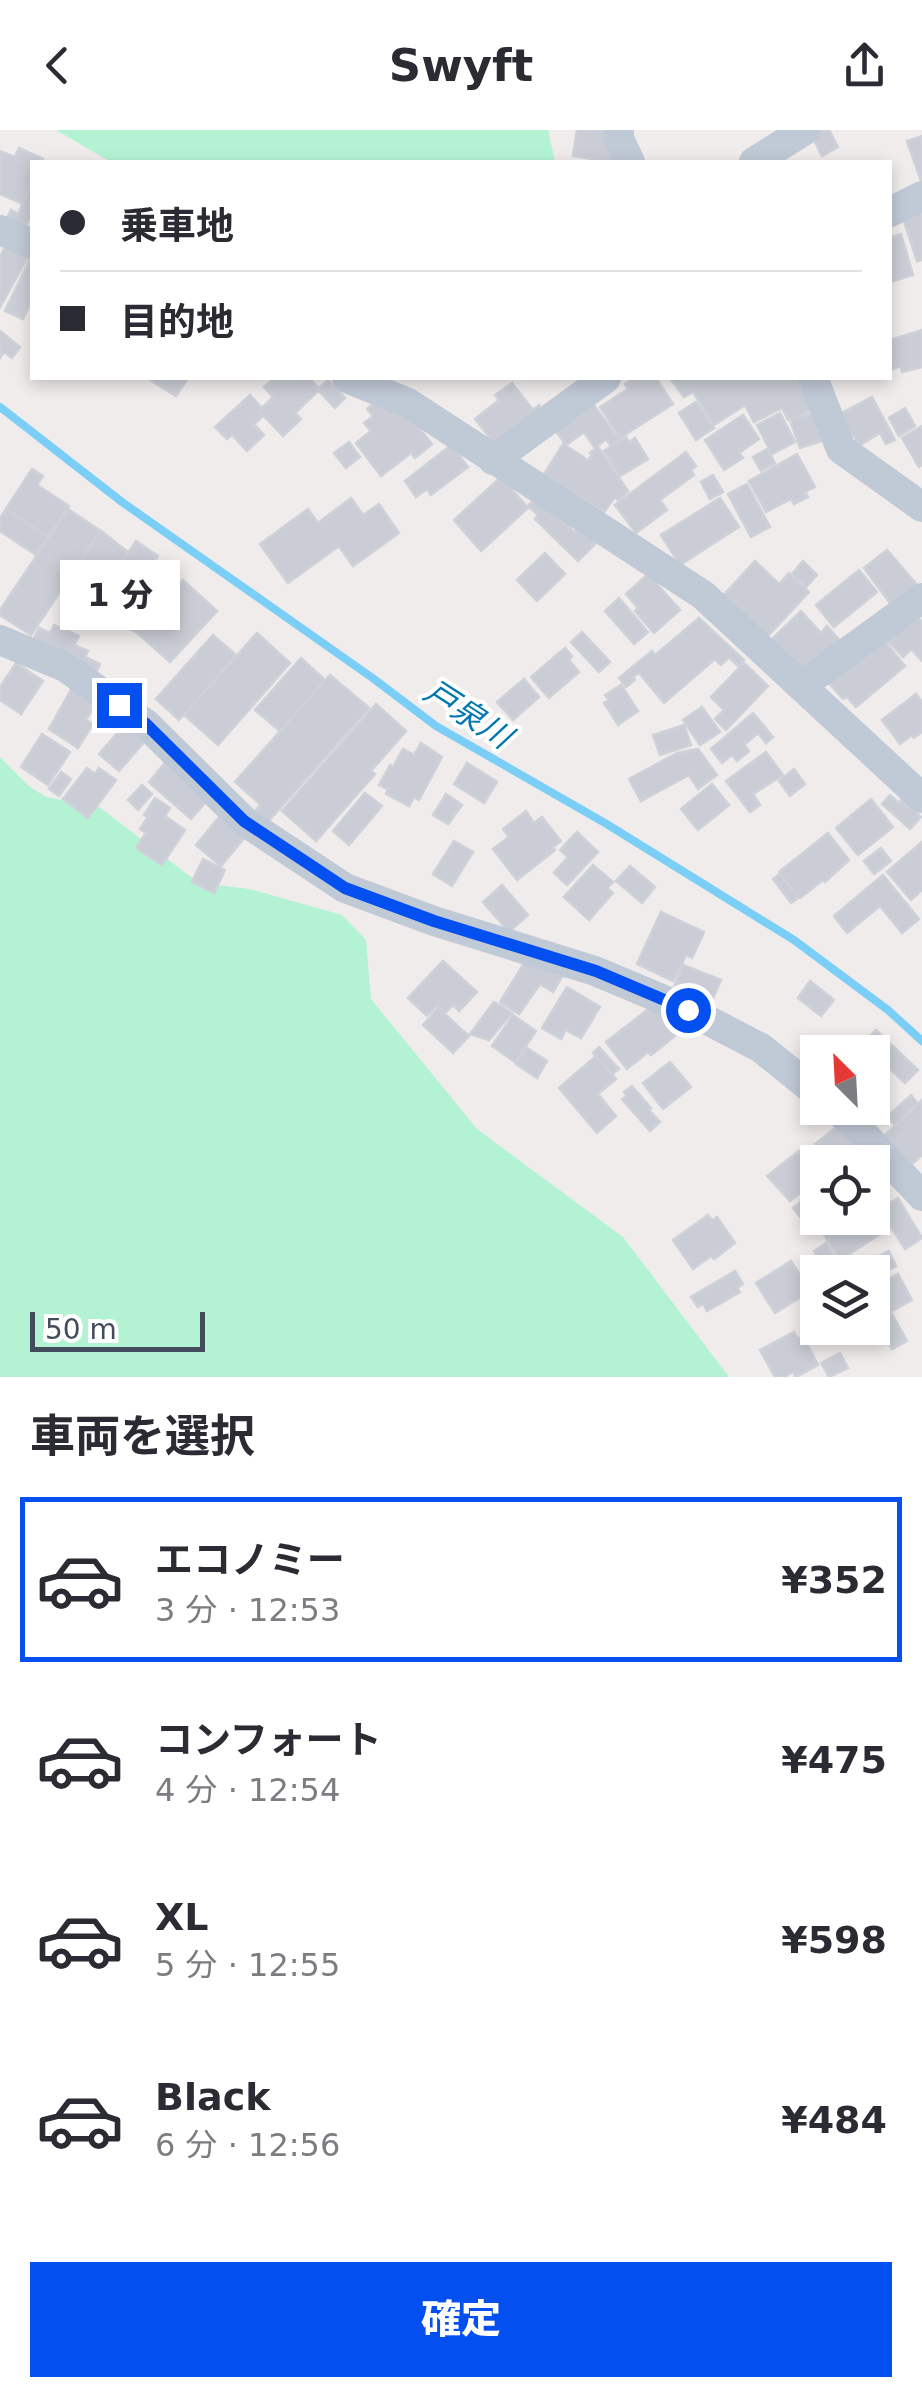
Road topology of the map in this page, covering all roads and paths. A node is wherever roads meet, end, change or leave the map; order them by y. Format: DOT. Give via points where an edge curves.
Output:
graph roads {
  1 [pos="619,130"];
  2 [pos="805,130"];
  3 [pos="629,160"];
  4 [pos="757,160"];
  5 [pos="922,196"];
  6 [pos="892,211"];
  7 [pos="0,230"];
  8 [pos="30,243"];
  9 [pos="352,380"];
  10 [pos="603,380"];
  11 [pos="814,380"];
  12 [pos="493,460"];
  13 [pos="922,507"];
  14 [pos="922,598"];
  15 [pos="0,640"];
  16 [pos="800,686"];
  17 [pos="922,798"];
  18 [pos="800,1079"];
  19 [pos="855,1125"];
  20 [pos="922,1196"];
  1 -- 3 [label="street"];
  2 -- 4 [label="street"];
  5 -- 6 [label="street"];
  7 -- 8 [label="street"];
  9 -- 12 [label="street" via="408,403"];
  10 -- 12 [label="street"];
  11 -- 13 [label="street" via="841,449"];
  12 -- 16 [label="street" via="703,595"];
  14 -- 16 [label="street"];
  15 -- 18 [label="street" via="65,667 146,724 244,821 345,888 596,971 761,1048"];
  16 -- 17 [label="street"];
  19 -- 20 [label="street"];
}
